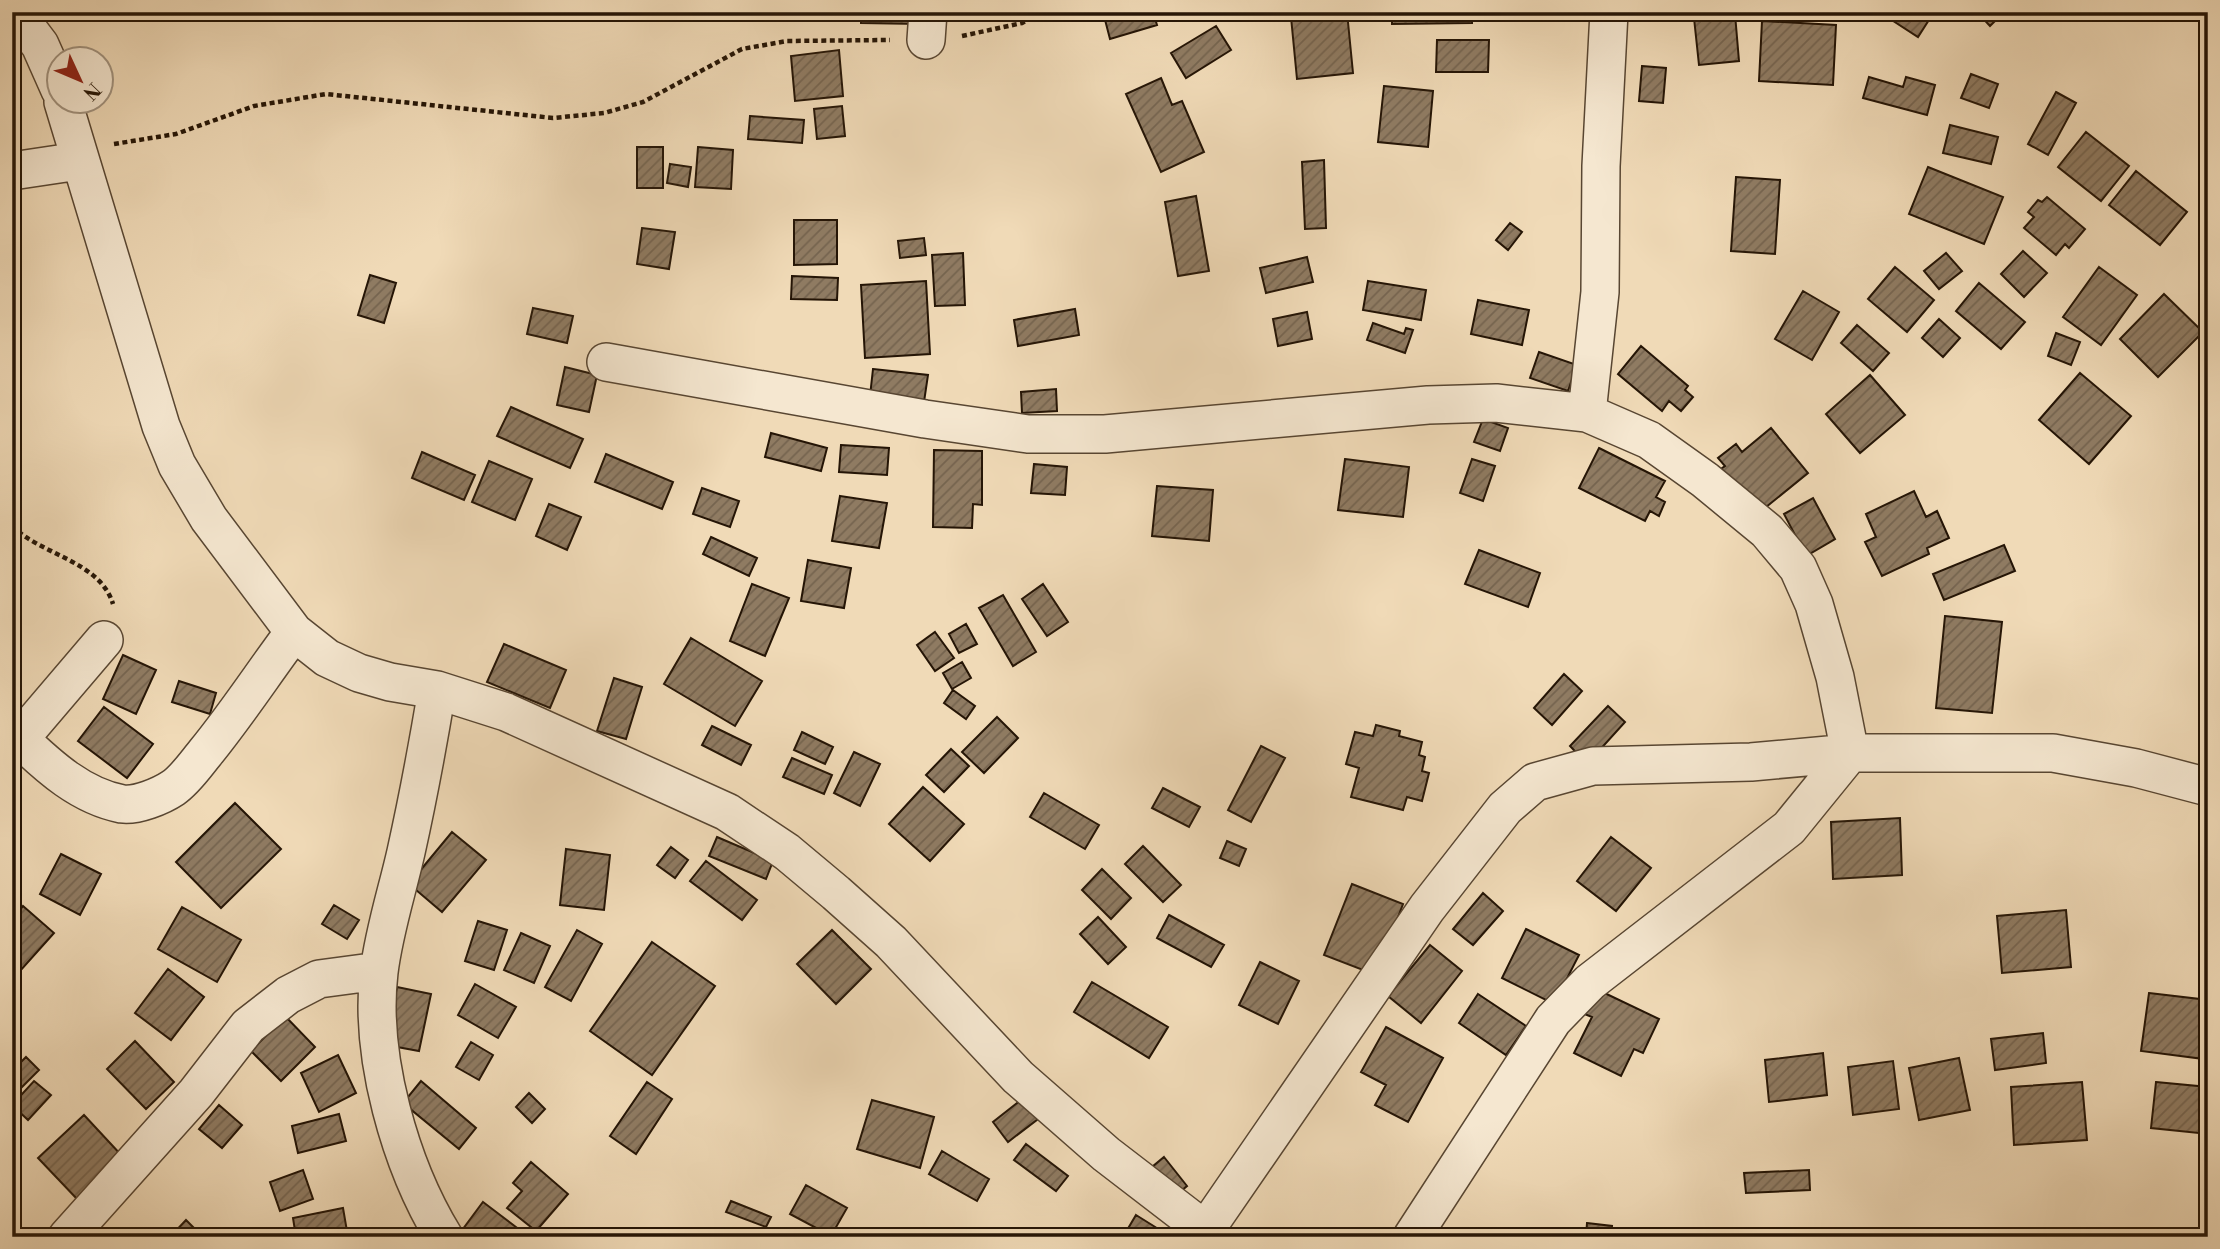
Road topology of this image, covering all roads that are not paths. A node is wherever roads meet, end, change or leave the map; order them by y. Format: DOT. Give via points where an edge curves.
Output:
graph roads {
  1 [pos="15,12"];
  2 [pos="1609,12"];
  3 [pos="46,58"];
  4 [pos="67,116"];
  5 [pos="78,156"];
  6 [pos="12,171"];
  7 [pos="606,362"];
  8 [pos="1587,413"];
  9 [pos="294,632"];
  10 [pos="104,640"];
  11 [pos="437,690"];
  12 [pos="16,744"];
  13 [pos="1850,753"];
  14 [pos="2208,787"];
  15 [pos="379,971"];
  16 [pos="1209,1234"];
  17 [pos="67,1237"];
  18 [pos="444,1237"];
  19 [pos="1412,1237"];
  1 -- 3 [label="street"];
  2 -- 8 [label="street" via="1600,292"];
  4 -- 5 [label="street"];
  5 -- 6 [label="street"];
  5 -- 9 [label="street" via="177,465 209,519"];
  7 -- 8 [label="street" via="1028,434 1105,434 1468,404 1544,406"];
  8 -- 13 [label="street" via="1649,440 1705,480 1767,531 1798,568 1828,653"];
  9 -- 11 [label="street" via="327,658 359,673"];
  9 -- 12 [label="street" via="195,765 174,787 155,797 124,804 78,788"];
  10 -- 12 [label="street"];
  11 -- 15 [label="street"];
  11 -- 16 [label="street" via="506,712 727,812 787,852 891,942 1018,1077 1106,1154"];
  13 -- 14 [label="street" via="2053,753"];
  13 -- 16 [label="street" via="1751,762 1593,766 1535,782 1505,808 1427,908"];
  13 -- 19 [label="street" via="1789,828 1590,982 1553,1020"];
  15 -- 17 [label="street" via="319,979 288,995 248,1027 196,1093"];
  15 -- 18 [label="street" via="378,1037 394,1120"];
}
